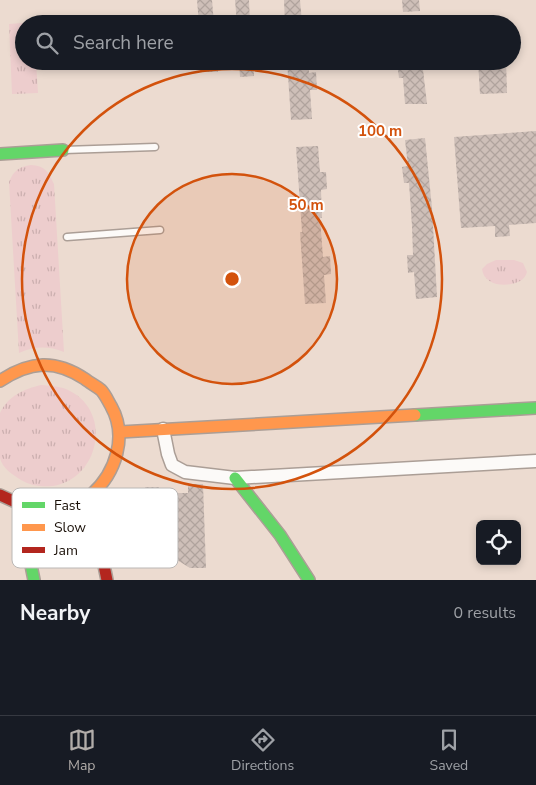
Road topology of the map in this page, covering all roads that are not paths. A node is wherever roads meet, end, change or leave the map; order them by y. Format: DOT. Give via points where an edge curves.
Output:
graph roads {
  1 [pos="155,147"];
  2 [pos="62,150"];
  3 [pos="0,154"];
  4 [pos="160,230"];
  5 [pos="67,237"];
  6 [pos="0,381"];
  7 [pos="536,408"];
  8 [pos="163,429"];
  9 [pos="120,432"];
  10 [pos="536,461"];
  11 [pos="235,478"];
  12 [pos="101,488"];
  13 [pos="0,495"];
  14 [pos="12,502"];
  15 [pos="309,580"];
  1 -- 2 [label="lane"];
  2 -- 3 [label="street"];
  4 -- 5 [label="lane"];
  6 -- 9 [label="street" via="29,367 54,365 67,368 99,387 113,408"];
  7 -- 8 [label="street"];
  8 -- 9 [label="street"];
  8 -- 11 [label="street" via="172,465 185,472"];
  9 -- 12 [label="street" via="114,468"];
  10 -- 11 [label="street"];
  11 -- 15 [label="street" via="280,535"];
  13 -- 14 [label="street"];
}
